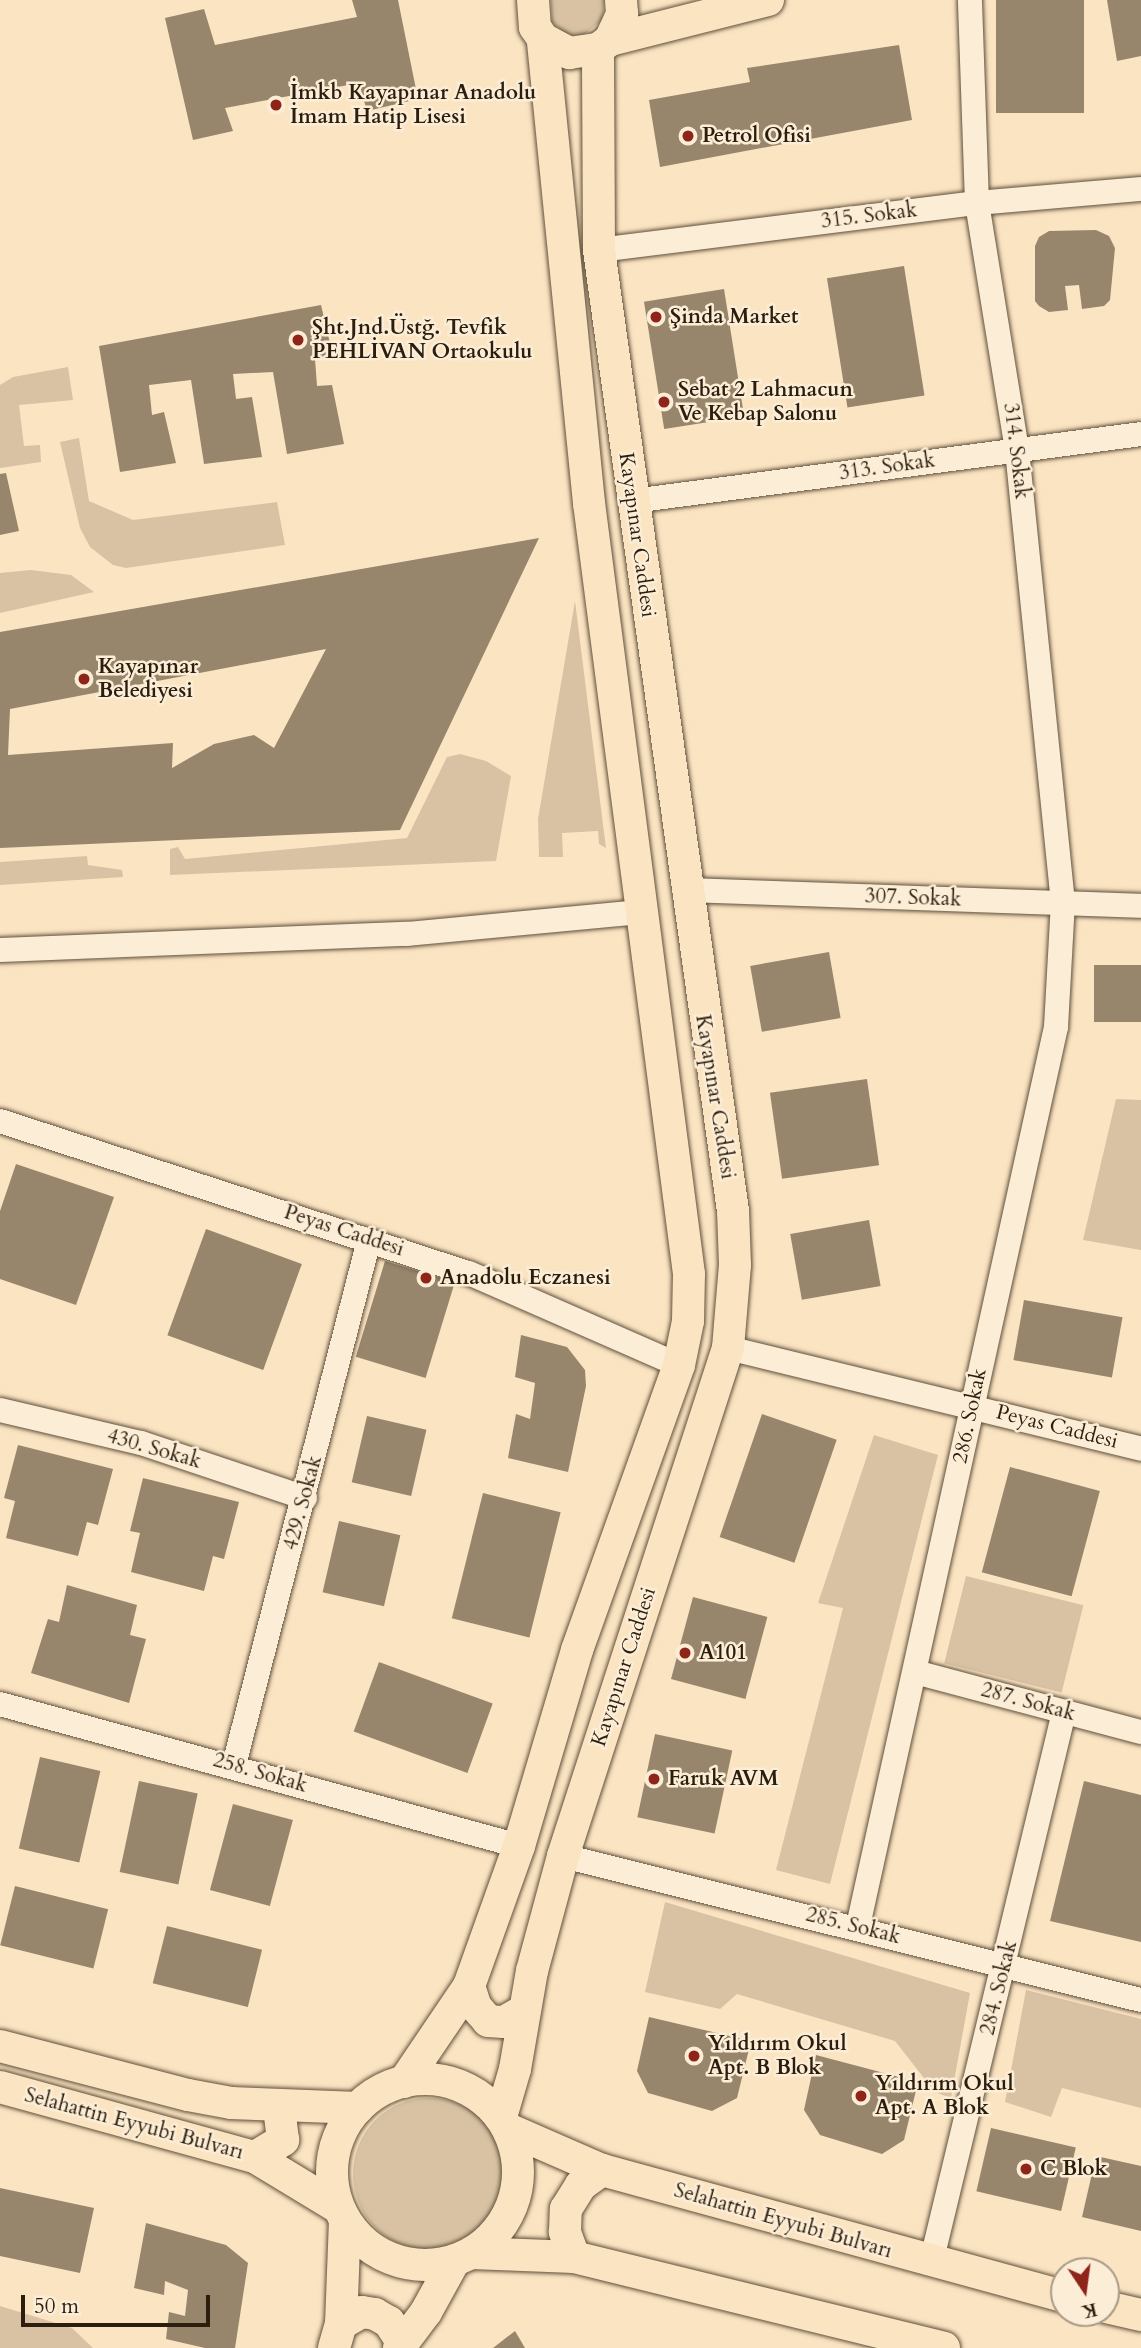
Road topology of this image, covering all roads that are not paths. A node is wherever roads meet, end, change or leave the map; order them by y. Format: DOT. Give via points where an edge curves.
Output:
graph roads {
  1 [pos="533,0"];
  2 [pos="621,0"];
  3 [pos="768,0"];
  4 [pos="970,0"];
  5 [pos="543,39"];
  6 [pos="604,44"];
  7 [pos="1141,188"];
  8 [pos="977,203"];
  9 [pos="598,250"];
  10 [pos="1141,434"];
  11 [pos="1017,450"];
  12 [pos="633,501"];
  13 [pos="685,890"];
  14 [pos="1063,903"];
  15 [pos="1141,906"];
  16 [pos="639,912"];
  17 [pos="0,950"];
  18 [pos="0,1121"];
  19 [pos="369,1240"];
  20 [pos="728,1348"];
  21 [pos="678,1365"];
  22 [pos="972,1405"];
  23 [pos="0,1410"];
  24 [pos="1141,1449"];
  25 [pos="305,1498"];
  26 [pos="915,1672"];
  27 [pos="0,1704"];
  28 [pos="1064,1712"];
  29 [pos="1141,1732"];
  30 [pos="234,1765"];
  31 [pos="519,1846"];
  32 [pos="564,1856"];
  33 [pos="858,1926"];
  34 [pos="1004,1966"];
  35 [pos="469,1986"];
  36 [pos="1141,2000"];
  37 [pos="525,2010"];
  38 [pos="0,2046"];
  39 [pos="404,2081"];
  40 [pos="0,2087"];
  41 [pos="279,2106"];
  42 [pos="358,2108"];
  43 [pos="504,2123"];
  44 [pos="255,2157"];
  45 [pos="602,2170"];
  46 [pos="342,2214"];
  47 [pos="574,2257"];
  48 [pos="463,2258"];
  49 [pos="931,2263"];
  50 [pos="1050,2293"];
  51 [pos="1120,2310"];
  52 [pos="1141,2315"];
  53 [pos="338,2336"];
  54 [pos="400,2345"];
  55 [pos="926,2346"];
  1 -- 5 [label="main road, Kayapınar Caddesi" via="535,27"];
  2 -- 6 [label="main road, Kayapınar Caddesi" via="622,15"];
  3 -- 6 [label="main road"];
  4 -- 8 [label="street, 314. Sokak"];
  5 -- 6 [label="main road" via="569,53"];
  5 -- 16 [label="main road, Kayapınar Caddesi" via="589,503"];
  6 -- 9 [label="main road, Kayapınar Caddesi"];
  7 -- 8 [label="street, 315. Sokak"];
  8 -- 9 [label="street, 315. Sokak"];
  8 -- 11 [label="street, 314. Sokak"];
  9 -- 12 [label="main road, Kayapınar Caddesi"];
  10 -- 11 [label="street, 313. Sokak"];
  11 -- 12 [label="street, 313. Sokak"];
  11 -- 14 [label="street, 314. Sokak"];
  12 -- 13 [label="main road, Kayapınar Caddesi"];
  13 -- 14 [label="street, 307. Sokak"];
  13 -- 20 [label="main road, Kayapınar Caddesi" via="733,1211"];
  14 -- 15 [label="street, 307. Sokak"];
  14 -- 22 [label="street, 286. Sokak" via="1056,1027"];
  16 -- 17 [label="street" via="407,934"];
  16 -- 21 [label="main road, Kayapınar Caddesi" via="690,1274 688,1321"];
  18 -- 19 [label="street, Peyas Caddesi"];
  19 -- 21 [label="street, Peyas Caddesi" via="469,1273"];
  19 -- 25 [label="street, 429. Sokak"];
  20 -- 22 [label="street, Peyas Caddesi"];
  20 -- 32 [label="main road, Kayapınar Caddesi"];
  21 -- 31 [label="main road, Kayapınar Caddesi" via="577,1650"];
  22 -- 24 [label="street, Peyas Caddesi"];
  22 -- 26 [label="street, 286. Sokak"];
  23 -- 25 [label="street, 430. Sokak" via="141,1443"];
  25 -- 30 [label="street, 429. Sokak"];
  26 -- 28 [label="street, 287. Sokak"];
  26 -- 33 [label="street, 286. Sokak"];
  27 -- 30 [label="street, 258. Sokak"];
  28 -- 29 [label="street, 287. Sokak"];
  28 -- 34 [label="street, 284. Sokak"];
  30 -- 31 [label="street, 258. Sokak"];
  31 -- 35 [label="main road, Kayapınar Caddesi"];
  32 -- 33 [label="street, 285. Sokak"];
  32 -- 37 [label="main road, Kayapınar Caddesi"];
  33 -- 34 [label="street, 285. Sokak"];
  34 -- 36 [label="street, 285. Sokak"];
  34 -- 49 [label="street, 284. Sokak"];
  35 -- 37 [label="main road" via="475,2007 488,2021 504,2021"];
  35 -- 39 [label="main road, Kayapınar Caddesi"];
  37 -- 43 [label="main road, Kayapınar Caddesi"];
  38 -- 41 [label="main road, Selahattin Eyyubi Bulvarı" via="188,2095"];
  39 -- 42 [label="main road"];
  39 -- 43 [label="main road" via="458,2085 482,2098"];
  40 -- 44 [label="main road, Selahattin Eyyubi Bulvarı"];
  41 -- 42 [label="main road, Selahattin Eyyubi Bulvarı"];
  41 -- 44 [label="main road" via="283,2140 275,2149"];
  42 -- 46 [label="main road" via="342,2130 333,2155 332,2182"];
  43 -- 45 [label="main road, Selahattin Eyyubi Bulvarı"];
  43 -- 48 [label="main road" via="518,2156 519,2184 510,2212 494,2235"];
  44 -- 46 [label="main road, Selahattin Eyyubi Bulvarı"];
  45 -- 47 [label="main road" via="581,2185 566,2209 565,2232"];
  45 -- 49 [label="main road, Selahattin Eyyubi Bulvarı"];
  46 -- 48 [label="main road" via="366,2245 393,2260 423,2266"];
  46 -- 53 [label="main road"];
  47 -- 48 [label="main road"];
  47 -- 55 [label="main road"];
  48 -- 54 [label="main road"];
  49 -- 50 [label="main road, Selahattin Eyyubi Bulvarı"];
  51 -- 52 [label="main road"];
  53 -- 54 [label="main road" via="362,2312 389,2322"];
}
